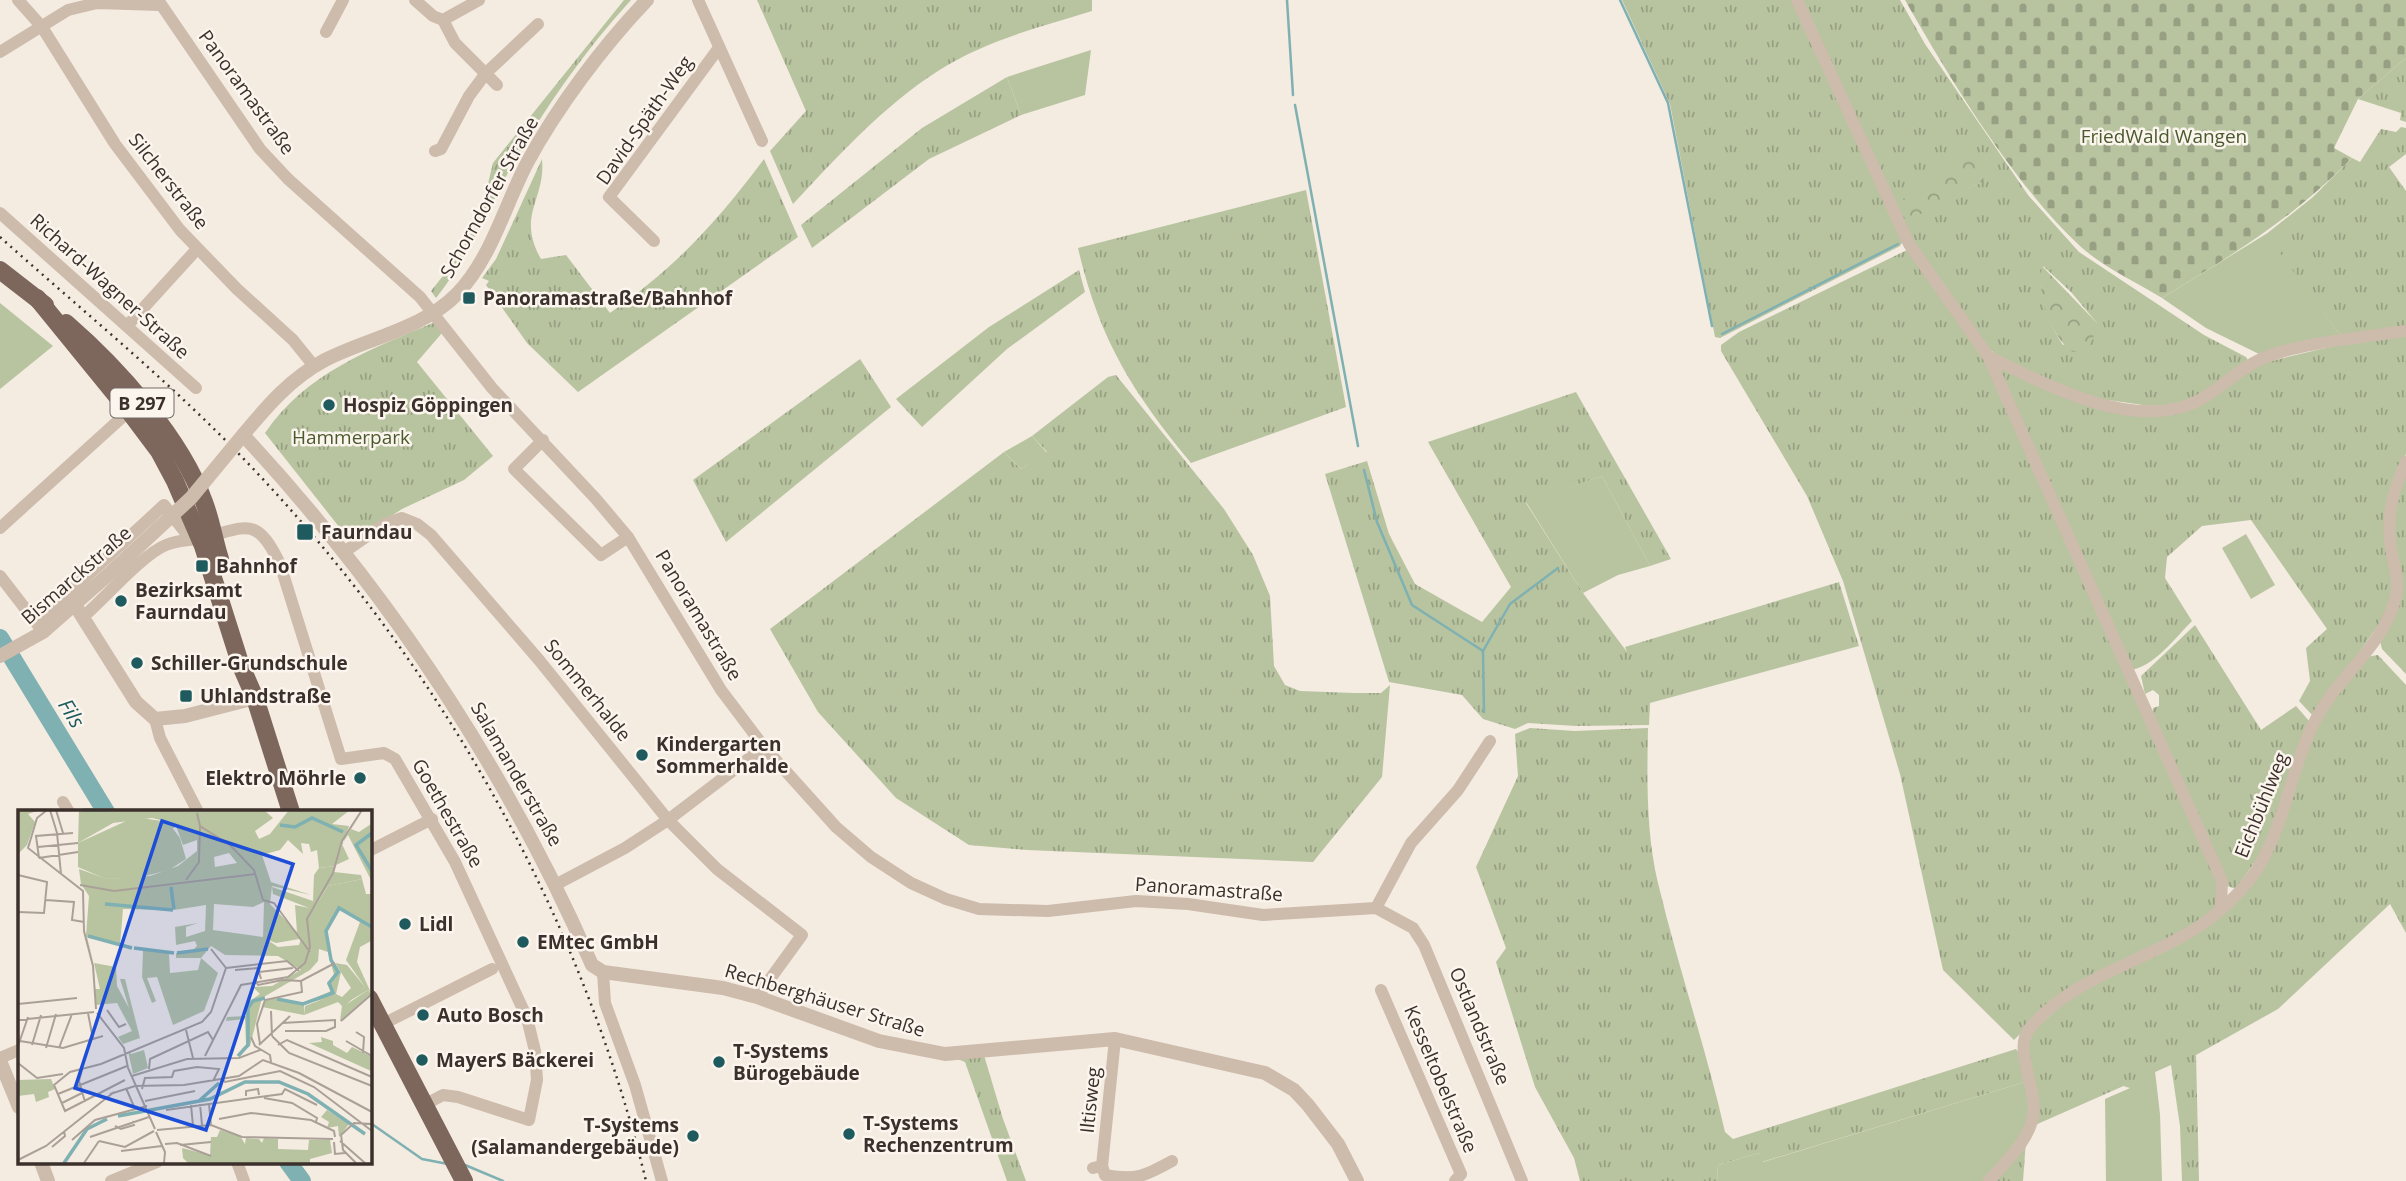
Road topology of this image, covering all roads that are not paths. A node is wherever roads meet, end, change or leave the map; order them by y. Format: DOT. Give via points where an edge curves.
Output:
graph roads {
  1 [pos="18,0"];
  2 [pos="343,0"];
  3 [pos="415,0"];
  4 [pos="479,0"];
  5 [pos="647,0"];
  6 [pos="698,0"];
  7 [pos="1797,0"];
  8 [pos="159,2"];
  9 [pos="443,20"];
  10 [pos="538,24"];
  11 [pos="42,27"];
  12 [pos="326,32"];
  13 [pos="718,49"];
  14 [pos="0,51"];
  15 [pos="486,74"];
  16 [pos="497,85"];
  17 [pos="762,141"];
  18 [pos="435,151"];
  19 [pos="0,213"];
  20 [pos="654,241"];
  21 [pos="197,249"];
  22 [pos="0,270"];
  23 [pos="37,298"];
  24 [pos="432,315"];
  25 [pos="127,326"];
  26 [pos="2406,331"];
  27 [pos="306,355"];
  28 [pos="1988,355"];
  29 [pos="196,388"];
  30 [pos="125,415"];
  31 [pos="243,435"];
  32 [pos="543,440"];
  33 [pos="2406,462"];
  34 [pos="205,480"];
  35 [pos="0,528"];
  36 [pos="201,536"];
  37 [pos="628,537"];
  38 [pos="344,552"];
  39 [pos="0,576"];
  40 [pos="79,611"];
  41 [pos="40,627"];
  42 [pos="0,656"];
  43 [pos="255,698"];
  44 [pos="155,719"];
  45 [pos="1490,741"];
  46 [pos="764,747"];
  47 [pos="197,810"];
  48 [pos="290,810"];
  49 [pos="432,819"];
  50 [pos="668,820"];
  51 [pos="371,850"];
  52 [pos="557,884"];
  53 [pos="1376,908"];
  54 [pos="2221,908"];
  55 [pos="492,970"];
  56 [pos="603,972"];
  57 [pos="1381,989"];
  58 [pos="757,997"];
  59 [pos="371,1002"];
  60 [pos="383,1024"];
  61 [pos="1115,1039"];
  62 [pos="18,1050"];
  63 [pos="0,1059"];
  64 [pos="18,1104"];
  65 [pos="424,1105"];
  66 [pos="1172,1161"];
  67 [pos="42,1164"];
  68 [pos="152,1164"];
  69 [pos="237,1164"];
  70 [pos="459,1177"];
  71 [pos="1354,1180"];
  72 [pos="48,1181"];
  73 [pos="111,1181"];
  74 [pos="244,1181"];
  75 [pos="662,1181"];
  76 [pos="1455,1181"];
  77 [pos="1522,1181"];
  78 [pos="1989,1181"];
  1 -- 11 [label="street, Silcherstraße"];
  2 -- 12 [label="street"];
  3 -- 9 [label="street"];
  4 -- 9 [label="street"];
  5 -- 24 [label="street, Schorndorfer Straße" via="556,116 467,282"];
  6 -- 13 [label="street"];
  7 -- 28 [label="street" via="1909,244"];
  8 -- 11 [label="street" via="97,3 68,10"];
  8 -- 24 [label="street, Panoramastraße" via="260,149 398,276"];
  9 -- 15 [label="street" via="455,43"];
  10 -- 15 [label="street"];
  11 -- 14 [label="street"];
  11 -- 21 [label="street, Silcherstraße" via="115,144"];
  13 -- 17 [label="street"];
  13 -- 20 [label="street, David-Späth-Weg" via="609,197"];
  15 -- 16 [label="street"];
  15 -- 18 [label="street" via="441,149"];
  19 -- 25 [label="street, Richard-Wagner-Straße"];
  21 -- 25 [label="street"];
  21 -- 27 [label="street, Silcherstraße"];
  22 -- 23 [label="main road, B 297"];
  23 -- 30 [label="main road, B 297"];
  23 -- 36 [label="main road, B 297" via="110,366 148,410 204,502"];
  24 -- 27 [label="street, Schorndorfer Straße"];
  24 -- 32 [label="street, Panoramastraße"];
  25 -- 29 [label="street, Richard-Wagner-Straße"];
  26 -- 28 [label="street" via="2259,360 2202,399 2165,410 2077,397"];
  27 -- 31 [label="street, Schorndorfer Straße" via="298,377"];
  28 -- 54 [label="street" via="2222,881"];
  30 -- 35 [label="street"];
  30 -- 36 [label="main road, B 297" via="159,451"];
  31 -- 34 [label="street, Schorndorfer Straße, bridge"];
  31 -- 38 [label="street, Salamanderstraße"];
  32 -- 37 [label="street, Panoramastraße"];
  32 -- 37 [label="street" via="514,469 601,555"];
  33 -- 54 [label="street, Eichbühlweg" via="2391,500 2389,526 2397,585 2389,615 2373,645 2315,721 2258,868"];
  34 -- 40 [label="street, Bismarckstraße, bridge"];
  36 -- 40 [label="street, Bismarckstraße" via="162,546"];
  36 -- 41 [label="street, Bismarckstraße" via="164,505"];
  36 -- 43 [label="main road, B 297" via="248,653"];
  36 -- 49 [label="street, Goethestraße" via="245,527 267,541 280,564 341,759 384,753 395,759"];
  37 -- 46 [label="street, Panoramastraße" via="721,690"];
  38 -- 50 [label="street, Sommerhalde" via="383,525 402,518 431,535"];
  38 -- 52 [label="street, Salamanderstraße" via="459,712"];
  39 -- 41 [label="street"];
  40 -- 41 [label="street, Bismarckstraße"];
  40 -- 44 [label="street" via="136,702"];
  41 -- 42 [label="street, Bismarckstraße" via="24,643"];
  43 -- 44 [label="street"];
  43 -- 48 [label="main road, B 297"];
  44 -- 47 [label="street"];
  45 -- 53 [label="street" via="1458,790 1410,843"];
  46 -- 50 [label="street"];
  46 -- 53 [label="street, Panoramastraße" via="836,827 871,858 946,900 979,909 1048,911 1136,901 1263,915"];
  49 -- 51 [label="street"];
  49 -- 65 [label="street, Goethestraße" via="493,937 527,1018 537,1080 529,1120 458,1097 443,1096"];
  50 -- 52 [label="street"];
  50 -- 58 [label="street, Sommerhalde" via="717,869 803,935"];
  52 -- 56 [label="street, Salamanderstraße" via="592,965"];
  53 -- 77 [label="street, Ostlandstraße" via="1413,928 1424,945"];
  54 -- 78 [label="street, Eichbühlweg" via="2196,928 2073,992 2028,1030 2022,1044 2034,1115 2029,1130"];
  55 -- 60 [label="street"];
  56 -- 58 [label="street, Rechberghäuser Straße"];
  56 -- 75 [label="street" via="605,1003 635,1085"];
  57 -- 76 [label="street, Kesseltobelstraße" via="1461,1174"];
  58 -- 61 [label="street, Rechberghäuser Straße" via="878,1041 945,1054"];
  59 -- 60 [label="main road"];
  60 -- 65 [label="main road"];
  61 -- 66 [label="street, Iltisweg" via="1098,1167 1105,1175 1140,1179"];
  61 -- 71 [label="street, Rechberghäuser Straße" via="1274,1076 1294,1090 1321,1121"];
  62 -- 63 [label="street"];
  63 -- 64 [label="street"];
  65 -- 70 [label="main road"];
  67 -- 72 [label="street"];
  68 -- 73 [label="street"];
  69 -- 74 [label="street"];
}
